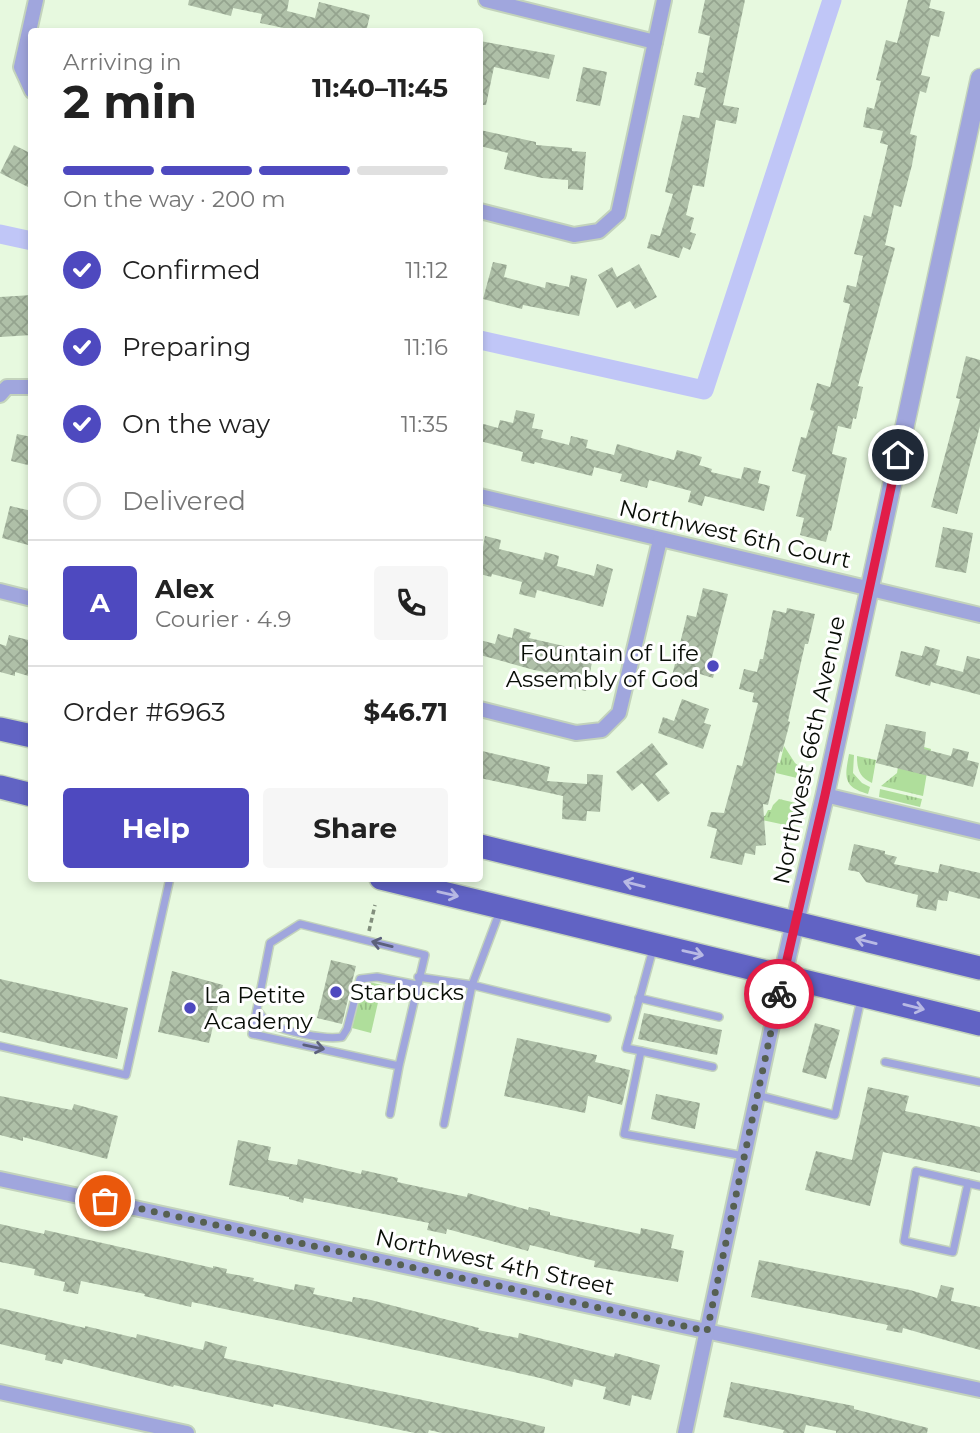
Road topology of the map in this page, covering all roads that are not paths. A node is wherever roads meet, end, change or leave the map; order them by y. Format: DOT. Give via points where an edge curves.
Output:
graph roads {
  1 [pos="36,0"];
  2 [pos="486,0"];
  3 [pos="664,0"];
  4 [pos="30,28"];
  5 [pos="28,36"];
  6 [pos="655,42"];
  7 [pos="980,78"];
  8 [pos="28,85"];
  9 [pos="483,212"];
  10 [pos="28,388"];
  11 [pos="4,391"];
  12 [pos="483,497"];
  13 [pos="660,540"];
  14 [pos="869,589"];
  15 [pos="0,591"];
  16 [pos="28,598"];
  17 [pos="980,615"];
  18 [pos="483,710"];
  19 [pos="0,729"];
  20 [pos="28,735"];
  21 [pos="0,787"];
  22 [pos="28,794"];
  23 [pos="825,795"];
  24 [pos="980,832"];
  25 [pos="483,847"];
  26 [pos="169,882"];
  27 [pos="398,882"];
  28 [pos="502,907"];
  29 [pos="796,924"];
  30 [pos="654,944"];
  31 [pos="980,968"];
  32 [pos="783,974"];
  33 [pos="417,981"];
  34 [pos="472,985"];
  35 [pos="862,994"];
  36 [pos="639,998"];
  37 [pos="257,1010"];
  38 [pos="719,1017"];
  39 [pos="607,1018"];
  40 [pos="980,1024"];
  41 [pos="0,1046"];
  42 [pos="641,1051"];
  43 [pos="885,1062"];
  44 [pos="398,1066"];
  45 [pos="713,1067"];
  46 [pos="980,1082"];
  47 [pos="757,1095"];
  48 [pos="390,1114"];
  49 [pos="444,1125"];
  50 [pos="744,1156"];
  51 [pos="0,1179"];
  52 [pos="968,1183"];
  53 [pos="980,1186"];
  54 [pos="707,1331"];
  55 [pos="980,1390"];
  56 [pos="0,1392"];
  57 [pos="187,1433"];
  58 [pos="685,1433"];
  1 -- 4 [label="street"];
  2 -- 6 [label="street"];
  3 -- 6 [label="street"];
  5 -- 8 [label="street" via="21,67"];
  6 -- 9 [label="street" via="618,214 599,231 574,234"];
  7 -- 14 [label="street, Northwest 66th Avenue"];
  10 -- 11 [label="street"];
  12 -- 13 [label="street, Northwest 6th Court"];
  13 -- 14 [label="street, Northwest 6th Court"];
  13 -- 18 [label="street" via="619,713 602,730 576,733"];
  14 -- 17 [label="street, Northwest 6th Court"];
  14 -- 23 [label="street, Northwest 66th Avenue"];
  15 -- 16 [label="street"];
  19 -- 20 [label="main road"];
  21 -- 22 [label="main road"];
  23 -- 24 [label="street"];
  23 -- 29 [label="street, Northwest 66th Avenue"];
  29 -- 25 [label="main road, one-way"];
  26 -- 41 [label="lane" via="126,1075"];
  27 -- 28 [label="main road, one-way"];
  28 -- 30 [label="main road"];
  28 -- 34 [label="lane"];
  31 -- 29 [label="main road, one-way"];
  29 -- 32 [label="street, Northwest 66th Avenue"];
  30 -- 32 [label="main road, one-way"];
  30 -- 36 [label="lane"];
  32 -- 35 [label="main road"];
  32 -- 47 [label="street, Northwest 66th Avenue"];
  33 -- 34 [label="lane"];
  33 -- 37 [label="lane" via="360,979 347,1029 342,1037 332,1039 281,1028"];
  33 -- 37 [label="lane, one-way" via="425,955 300,923 270,943"];
  33 -- 44 [label="lane"];
  34 -- 39 [label="lane"];
  34 -- 49 [label="lane"];
  35 -- 40 [label="main road, one-way"];
  35 -- 47 [label="lane" via="835,1115"];
  36 -- 38 [label="lane"];
  36 -- 42 [label="lane" via="626,1048"];
  37 -- 44 [label="lane, one-way" via="252,1034"];
  42 -- 45 [label="lane"];
  42 -- 50 [label="lane" via="624,1134"];
  43 -- 46 [label="lane"];
  44 -- 48 [label="lane"];
  47 -- 50 [label="street, Northwest 66th Avenue"];
  50 -- 54 [label="street, Northwest 66th Avenue"];
  51 -- 54 [label="street, Northwest 4th Street"];
  52 -- 52 [label="lane" via="916,1171 904,1241 953,1252"];
  52 -- 53 [label="lane"];
  54 -- 55 [label="street, Northwest 4th Street"];
  54 -- 58 [label="street, Northwest 66th Avenue"];
  56 -- 57 [label="street"];
}
